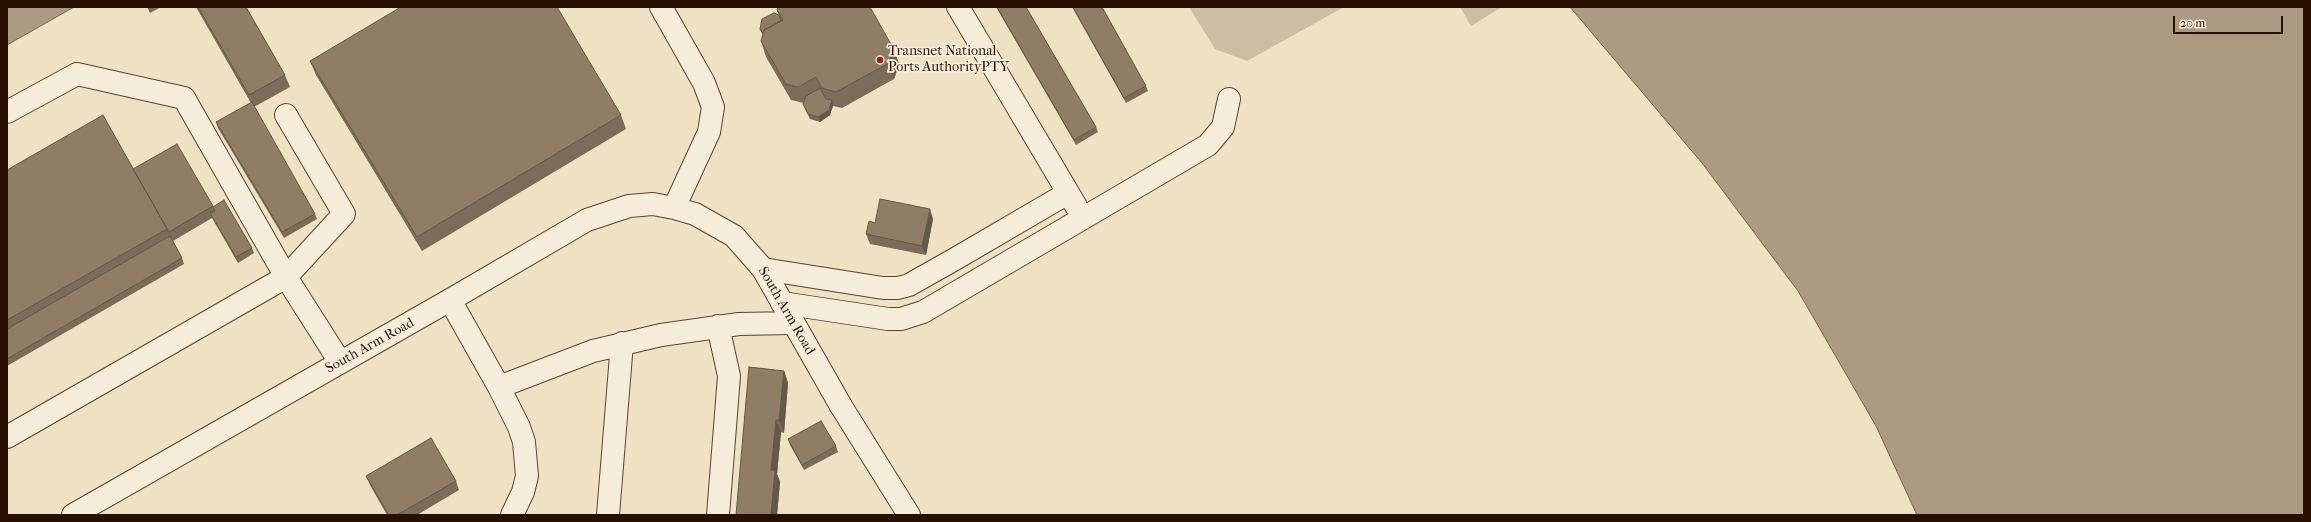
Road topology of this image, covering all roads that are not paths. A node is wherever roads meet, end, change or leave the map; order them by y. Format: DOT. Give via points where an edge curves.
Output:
graph roads {
  1 [pos="661,7"];
  2 [pos="958,7"];
  3 [pos="1229,98"];
  4 [pos="7,112"];
  5 [pos="286,115"];
  6 [pos="1068,193"];
  7 [pos="674,208"];
  8 [pos="1083,218"];
  9 [pos="763,269"];
  10 [pos="286,277"];
  11 [pos="450,300"];
  12 [pos="782,303"];
  13 [pos="793,323"];
  14 [pos="718,326"];
  15 [pos="622,343"];
  16 [pos="340,362"];
  17 [pos="499,387"];
  18 [pos="7,437"];
  19 [pos="73,515"];
  20 [pos="512,515"];
  21 [pos="608,515"];
  22 [pos="718,515"];
  23 [pos="909,515"];
  1 -- 7 [label="street" via="704,83 713,107 709,132"];
  2 -- 6 [label="street"];
  3 -- 8 [label="street" via="1223,127 1208,145"];
  4 -- 10 [label="street" via="77,74 184,98"];
  5 -- 10 [label="street" via="344,214"];
  6 -- 8 [label="street"];
  6 -- 9 [label="street" via="929,274 898,288 883,288"];
  7 -- 9 [label="street, South Arm Road" via="695,214 734,236"];
  7 -- 11 [label="street, South Arm Road" via="653,204 629,206 587,220"];
  8 -- 12 [label="street" via="970,285 913,315 888,319"];
  9 -- 12 [label="street, South Arm Road"];
  10 -- 16 [label="street"];
  10 -- 18 [label="street"];
  11 -- 16 [label="street, South Arm Road"];
  11 -- 17 [label="street"];
  12 -- 13 [label="street, South Arm Road"];
  13 -- 14 [label="street"];
  13 -- 23 [label="street, South Arm Road"];
  14 -- 15 [label="street"];
  14 -- 22 [label="street" via="729,376"];
  15 -- 17 [label="street" via="593,351"];
  15 -- 21 [label="street"];
  16 -- 19 [label="street, South Arm Road"];
  17 -- 20 [label="street" via="519,427 527,459 527,476 523,492"];
}
